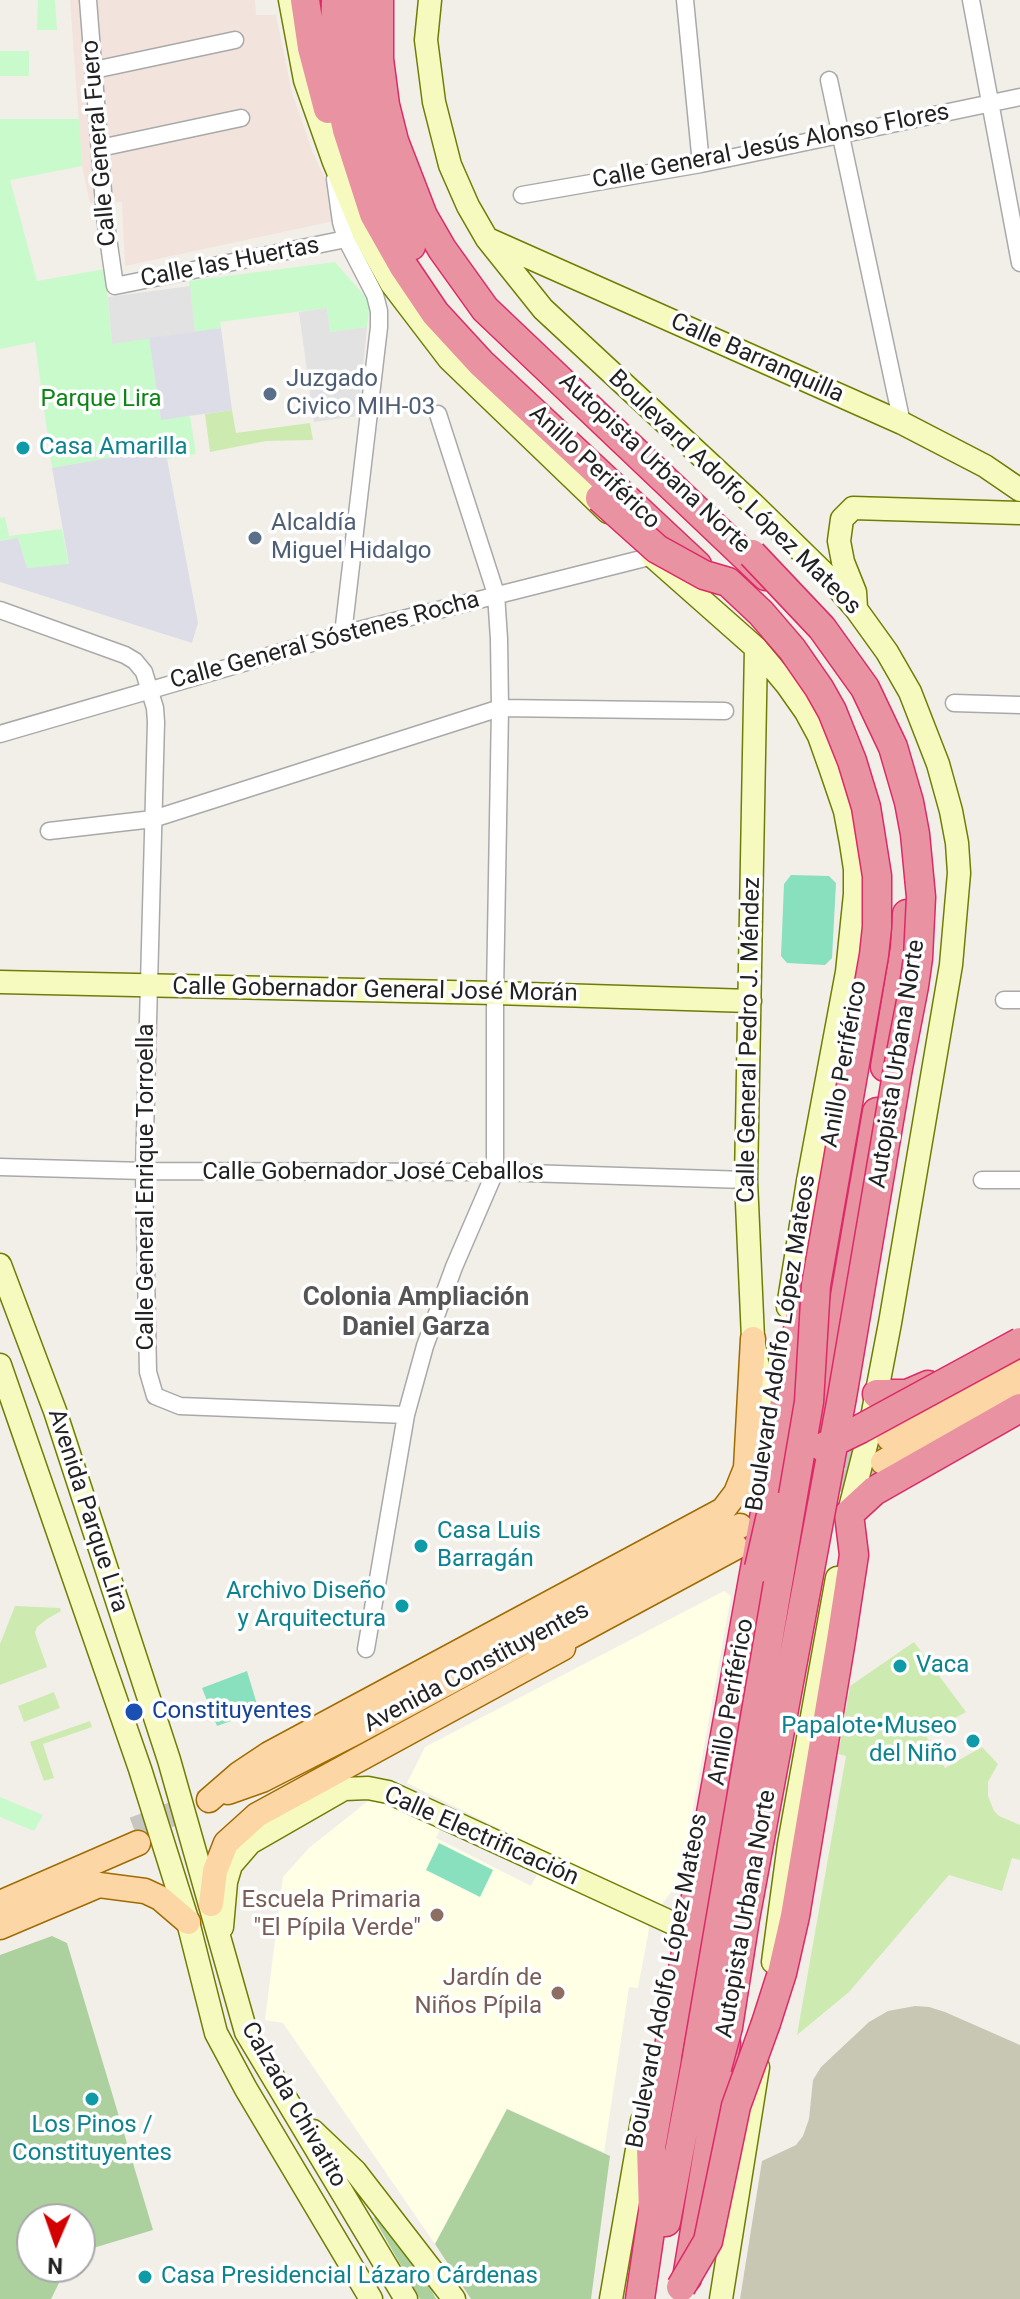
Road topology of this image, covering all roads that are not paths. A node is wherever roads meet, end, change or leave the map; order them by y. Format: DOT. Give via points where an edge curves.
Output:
graph roads {
  1 [pos="88,0"];
  2 [pos="290,0"];
  3 [pos="307,0"];
  4 [pos="325,0"];
  5 [pos="336,0"];
  6 [pos="357,0"];
  7 [pos="430,0"];
  8 [pos="685,0"];
  9 [pos="971,0"];
  10 [pos="389,2"];
  11 [pos="235,40"];
  12 [pos="94,70"];
  13 [pos="829,80"];
  14 [pos="1020,97"];
  15 [pos="341,103"];
  16 [pos="989,103"];
  17 [pos="241,118"];
  18 [pos="841,133"];
  19 [pos="100,148"];
  20 [pos="336,153"];
  21 [pos="701,164"];
  22 [pos="522,195"];
  23 [pos="346,239"];
  24 [pos="487,239"];
  25 [pos="1020,263"];
  26 [pos="115,286"];
  27 [pos="438,414"];
  28 [pos="902,423"];
  29 [pos="1020,490"];
  30 [pos="1020,513"];
  31 [pos="653,556"];
  32 [pos="728,582"];
  33 [pos="496,594"];
  34 [pos="856,609"];
  35 [pos="0,610"];
  36 [pos="343,634"];
  37 [pos="756,648"];
  38 [pos="150,690"];
  39 [pos="954,703"];
  40 [pos="1020,705"];
  41 [pos="500,708"];
  42 [pos="725,711"];
  43 [pos="0,734"];
  44 [pos="153,819"];
  45 [pos="49,831"];
  46 [pos="0,982"];
  47 [pos="148,986"];
  48 [pos="495,993"];
  49 [pos="750,1001"];
  50 [pos="0,1167"];
  51 [pos="144,1171"];
  52 [pos="495,1172"];
  53 [pos="746,1180"];
  54 [pos="982,1180"];
  55 [pos="1020,1180"];
  56 [pos="0,1265"];
  57 [pos="1020,1336"];
  58 [pos="753,1339"];
  59 [pos="1020,1342"];
  60 [pos="0,1365"];
  61 [pos="1020,1367"];
  62 [pos="1020,1385"];
  63 [pos="877,1394"];
  64 [pos="0,1408"];
  65 [pos="1020,1408"];
  66 [pos="406,1415"];
  67 [pos="22,1424"];
  68 [pos="769,1430"];
  69 [pos="849,1514"];
  70 [pos="600,1622"];
  71 [pos="366,1649"];
  72 [pos="169,1760"];
  73 [pos="140,1769"];
  74 [pos="211,1806"];
  75 [pos="703,1864"];
  76 [pos="0,1884"];
  77 [pos="0,1903"];
  78 [pos="211,1904"];
  79 [pos="188,1922"];
  80 [pos="679,1926"];
  81 [pos="0,1927"];
  82 [pos="221,1940"];
  83 [pos="661,2021"];
  84 [pos="299,2120"];
  85 [pos="667,2210"];
  86 [pos="682,2295"];
  87 [pos="610,2297"];
  88 [pos="371,2299"];
  89 [pos="406,2299"];
  90 [pos="454,2299"];
  91 [pos="640,2299"];
  92 [pos="654,2299"];
  93 [pos="721,2299"];
  1 -- 12 [label="street, Calle General Fuero"];
  2 -- 20 [label="main road, Boulevard Adolfo López Mateos" via="305,80"];
  3 -- 15 [label="highway" via="329,84"];
  3 -- 20 [label="highway" via="312,48"];
  4 -- 15 [label="highway"];
  5 -- 15 [label="highway, Anillo Periférico"];
  6 -- 32 [label="highway, Autopista Urbana Norte" via="357,65 373,153 402,228 438,293 498,364"];
  7 -- 24 [label="main road, Boulevard Adolfo López Mateos" via="426,40 434,102 450,165"];
  8 -- 21 [label="street"];
  9 -- 16 [label="street"];
  10 -- 86 [label="highway, Autopista Urbana Norte, bridge" via="392,85 410,161 419,192 470,284 500,323 674,480 822,628 865,688 888,735 915,834 921,897 914,986 717,2068"];
  11 -- 12 [label="street"];
  12 -- 19 [label="street, Calle General Fuero"];
  13 -- 18 [label="street"];
  14 -- 16 [label="street, Calle General Jesús Alonso Flores"];
  15 -- 75 [label="highway, Anillo Periférico" via="374,214 435,313 785,655 831,732 860,820 868,899 864,951"];
  16 -- 18 [label="street, Calle General Jesús Alonso Flores"];
  16 -- 25 [label="street"];
  17 -- 19 [label="street"];
  18 -- 21 [label="street, Calle General Jesús Alonso Flores"];
  18 -- 28 [label="street"];
  19 -- 26 [label="street, Calle General Fuero"];
  20 -- 23 [label="street"];
  20 -- 31 [label="main road, Boulevard Adolfo López Mateos" via="365,236 428,333"];
  20 -- 32 [label="highway, bridge" via="400,280 451,351 644,538 686,566"];
  21 -- 22 [label="street, Calle General Jesús Alonso Flores"];
  23 -- 26 [label="street, Calle las Huertas"];
  23 -- 36 [label="street" via="375,295 379,327"];
  24 -- 28 [label="main road, Calle Barranquilla"];
  24 -- 34 [label="main road, Boulevard Adolfo López Mateos" via="543,309 752,503"];
  27 -- 33 [label="street"];
  28 -- 29 [label="main road, Calle Barranquilla"];
  30 -- 34 [label="main road" via="853,508 842,519 839,541"];
  31 -- 33 [label="street, Calle General Sóstenes Rocha"];
  31 -- 37 [label="main road, Boulevard Adolfo López Mateos"];
  32 -- 85 [label="highway, Autopista Urbana Norte, bridge" via="792,649 843,736 871,831 877,927 816,1285 809,1402"];
  33 -- 36 [label="street, Calle General Sóstenes Rocha"];
  33 -- 41 [label="street"];
  34 -- 63 [label="main road, Boulevard Adolfo López Mateos" via="887,652 927,731 951,811 959,873 948,992"];
  35 -- 38 [label="street" via="125,655 140,666"];
  36 -- 38 [label="street, Calle General Sóstenes Rocha"];
  37 -- 49 [label="main road, Calle General Pedro J. Méndez"];
  37 -- 68 [label="main road, Boulevard Adolfo López Mateos" via="794,694 819,736 845,811 855,869 847,972"];
  38 -- 43 [label="street, Calle General Sóstenes Rocha"];
  38 -- 44 [label="street, Calle General Enrique Torroella" via="156,722"];
  39 -- 40 [label="street"];
  41 -- 42 [label="street"];
  41 -- 44 [label="street"];
  41 -- 48 [label="street"];
  44 -- 45 [label="street"];
  44 -- 47 [label="street, Calle General Enrique Torroella"];
  46 -- 47 [label="main road, Calle Gobernador General José Morán"];
  47 -- 48 [label="main road, Calle Gobernador General José Morán"];
  47 -- 51 [label="street, Calle General Enrique Torroella"];
  48 -- 49 [label="main road, Calle Gobernador General José Morán"];
  48 -- 52 [label="street"];
  49 -- 53 [label="main road, Calle General Pedro J. Méndez"];
  50 -- 51 [label="street, Calle Gobernador José Ceballos"];
  51 -- 52 [label="street, Calle Gobernador José Ceballos"];
  51 -- 66 [label="street, Calle General Enrique Torroella" via="148,1372 155,1396 180,1406"];
  52 -- 53 [label="street, Calle Gobernador José Ceballos"];
  52 -- 66 [label="street" via="425,1346"];
  53 -- 58 [label="main road, Calle General Pedro J. Méndez"];
  54 -- 55 [label="street"];
  56 -- 72 [label="main road, Avenida Parque Lira" via="55,1411"];
  57 -- 63 [label="highway" via="916,1391"];
  58 -- 68 [label="main road, Calle General Pedro J. Méndez"];
  58 -- 74 [label="main road" via="746,1468 723,1510 269,1754 239,1774"];
  59 -- 85 [label="highway, bridge" via="810,1453 793,1465 775,1498 659,2140"];
  60 -- 67 [label="main road, Avenida Parque Lira"];
  61 -- 62 [label="main road" via="886,1450"];
  63 -- 69 [label="main road, Boulevard Adolfo López Mateos"];
  64 -- 67 [label="main road"];
  65 -- 69 [label="highway" via="874,1491"];
  66 -- 71 [label="street"];
  67 -- 73 [label="main road, Avenida Parque Lira"];
  68 -- 80 [label="main road, Boulevard Adolfo López Mateos"];
  69 -- 86 [label="highway, bridge" via="854,1555 790,1942 736,2106 708,2241"];
  69 -- 93 [label="main road, Boulevard Adolfo López Mateos" via="789,1844"];
  70 -- 74 [label="main road, Avenida Constituyentes" via="268,1790"];
  70 -- 74 [label="main road, Avenida Constituyentes" via="738,1536"];
  70 -- 78 [label="main road" via="561,1650 257,1815 226,1843"];
  72 -- 78 [label="main road, Calzada Chivatito"];
  73 -- 79 [label="main road, Calzada Chivatito"];
  75 -- 83 [label="highway"];
  75 -- 91 [label="highway, Anillo Periférico" via="651,2147 653,2211"];
  76 -- 77 [label="main road" via="136,1836"];
  78 -- 82 [label="main road, Calzada Chivatito"];
  79 -- 81 [label="main road" via="145,1891 99,1885"];
  79 -- 88 [label="main road, Calzada Chivatito" via="216,2033"];
  80 -- 82 [label="main road, Calle Electrificación" via="388,1792 368,1788 344,1789 250,1843 231,1865"];
  80 -- 83 [label="main road, Boulevard Adolfo López Mateos"];
  82 -- 84 [label="main road, Calzada Chivatito" via="246,2032"];
  83 -- 87 [label="main road, Boulevard Adolfo López Mateos"];
  84 -- 89 [label="main road, Calzada Chivatito"];
  84 -- 90 [label="main road" via="355,2171"];
  85 -- 92 [label="highway, Autopista Urbana Norte"];
}
